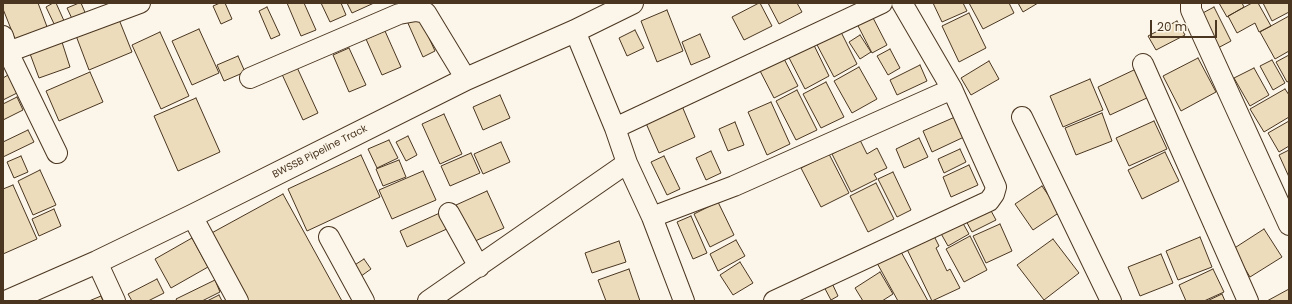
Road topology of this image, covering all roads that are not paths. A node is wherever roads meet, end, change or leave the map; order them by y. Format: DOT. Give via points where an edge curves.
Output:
graph roads {
  1 [pos="140,3"];
  2 [pos="632,3"];
  3 [pos="882,3"];
  4 [pos="902,3"];
  5 [pos="1191,3"];
  6 [pos="575,31"];
  7 [pos="5,44"];
  8 [pos="1143,64"];
  9 [pos="250,78"];
  10 [pos="466,79"];
  11 [pos="952,89"];
  12 [pos="1022,117"];
  13 [pos="615,128"];
  14 [pos="57,153"];
  15 [pos="627,163"];
  16 [pos="449,213"];
  17 [pos="192,216"];
  18 [pos="652,217"];
  19 [pos="1289,224"];
  20 [pos="330,237"];
  21 [pos="97,262"];
  22 [pos="479,267"];
  23 [pos="8,301"];
  24 [pos="115,301"];
  25 [pos="238,301"];
  26 [pos="364,301"];
  27 [pos="428,301"];
  28 [pos="684,301"];
  29 [pos="774,301"];
  30 [pos="1111,301"];
  31 [pos="1248,301"];
  1 -- 7 [label="street"];
  2 -- 6 [label="street, BWSSB Pipeline Track"];
  3 -- 13 [label="street"];
  4 -- 11 [label="street"];
  5 -- 19 [label="street" via="1191,10"];
  6 -- 10 [label="street, BWSSB Pipeline Track"];
  6 -- 13 [label="street"];
  7 -- 14 [label="street"];
  8 -- 31 [label="street"];
  9 -- 10 [label="street" via="399,14 416,11 426,13"];
  10 -- 17 [label="street, BWSSB Pipeline Track"];
  11 -- 18 [label="street" via="734,186"];
  11 -- 29 [label="street" via="996,187 989,201"];
  12 -- 30 [label="street"];
  13 -- 15 [label="street"];
  15 -- 18 [label="street"];
  15 -- 22 [label="street"];
  16 -- 22 [label="street"];
  17 -- 21 [label="street, BWSSB Pipeline Track"];
  17 -- 25 [label="street"];
  18 -- 28 [label="street"];
  20 -- 26 [label="street"];
  21 -- 23 [label="street, BWSSB Pipeline Track"];
  21 -- 24 [label="street"];
  22 -- 27 [label="street"];
}
